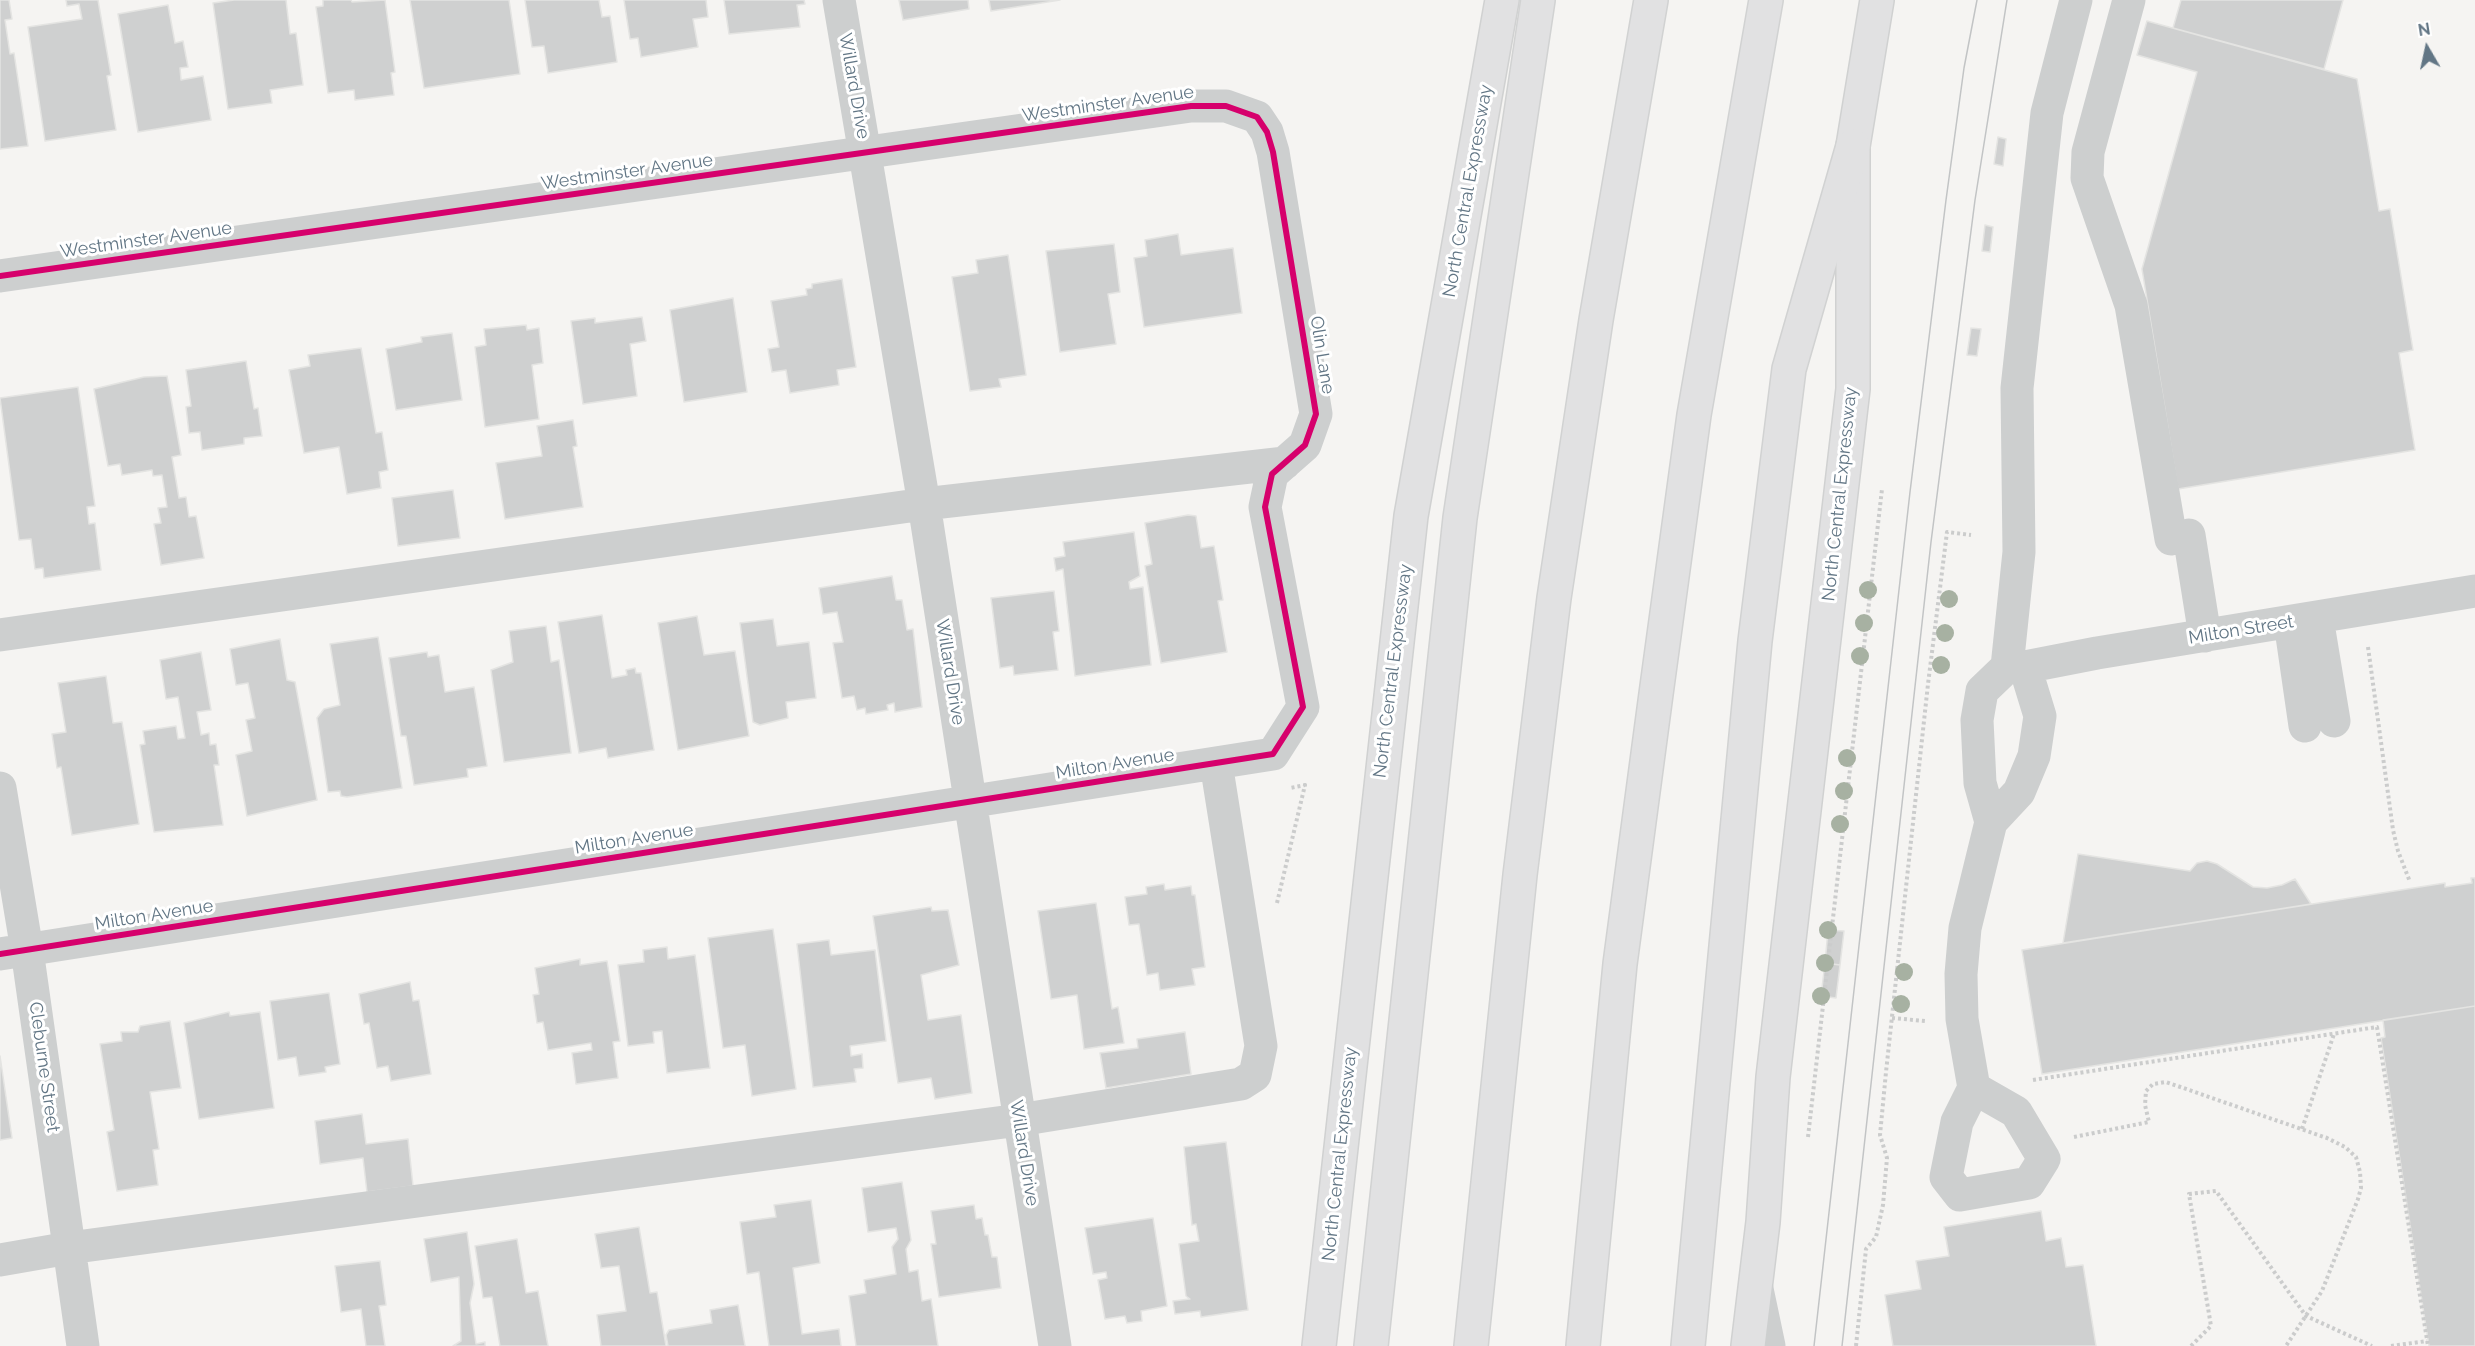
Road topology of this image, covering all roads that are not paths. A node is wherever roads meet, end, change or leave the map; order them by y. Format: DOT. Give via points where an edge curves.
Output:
graph roads {
  1 [pos="839,0"];
  2 [pos="1502,0"];
  3 [pos="1538,0"];
  4 [pos="1651,0"];
  5 [pos="1766,0"];
  6 [pos="1876,0"];
  7 [pos="2076,0"];
  8 [pos="2129,0"];
  9 [pos="1257,117"];
  10 [pos="1853,146"];
  11 [pos="865,153"];
  12 [pos="0,276"];
  13 [pos="1285,463"];
  14 [pos="924,504"];
  15 [pos="2475,591"];
  16 [pos="2304,620"];
  17 [pos="0,635"];
  18 [pos="2205,636"];
  19 [pos="2016,667"];
  20 [pos="2320,724"];
  21 [pos="1274,754"];
  22 [pos="1216,764"];
  23 [pos="0,788"];
  24 [pos="970,801"];
  25 [pos="1991,822"];
  26 [pos="14,952"];
  27 [pos="1974,1088"];
  28 [pos="1019,1120"];
  29 [pos="69,1248"];
  30 [pos="0,1260"];
  31 [pos="1756,1284"];
  32 [pos="83,1346"];
  33 [pos="1055,1346"];
  34 [pos="1319,1346"];
  35 [pos="1371,1346"];
  36 [pos="1472,1346"];
  37 [pos="1583,1346"];
  38 [pos="1688,1346"];
  39 [pos="1749,1346"];
  40 [pos="1769,1346"];
  1 -- 11 [label="street, Willard Drive"];
  2 -- 34 [label="main road, North Central Expressway" via="1411,516"];
  3 -- 35 [label="main road" via="1460,518"];
  4 -- 36 [label="main road" via="1596,320 1554,598 1517,898"];
  5 -- 37 [label="main road" via="1694,415 1657,683 1620,964"];
  6 -- 10 [label="main road, North Central Expressway"];
  7 -- 19 [label="street" via="2047,113 2017,388"];
  8 -- 18 [label="street" via="2088,152 2087,178 2131,305"];
  9 -- 11 [label="street, Westminster Avenue" via="1226,106 1191,106"];
  9 -- 13 [label="street, Olin Lane" via="1273,152 1316,414 1305,445"];
  10 -- 31 [label="main road, North Central Expressway" via="1853,389 1773,1077"];
  10 -- 38 [label="main road" via="1789,369 1755,641"];
  11 -- 12 [label="street, Westminster Avenue"];
  11 -- 14 [label="street, Willard Drive"];
  13 -- 14 [label="street"];
  13 -- 21 [label="street, Olin Lane" via="1272,474 1265,507 1303,707"];
  14 -- 17 [label="street"];
  14 -- 24 [label="street, Willard Drive"];
  15 -- 16 [label="street, Milton Street"];
  16 -- 18 [label="street, Milton Street"];
  16 -- 20 [label="street"];
  18 -- 19 [label="street, Milton Street"];
  19 -- 25 [label="street" via="1982,691 1977,720 1980,783"];
  19 -- 25 [label="street" via="2040,716 2034,756 2019,792"];
  21 -- 22 [label="street, Milton Avenue"];
  22 -- 24 [label="street, Milton Avenue"];
  22 -- 28 [label="street" via="1261,1046 1255,1075 1241,1084"];
  23 -- 26 [label="street, Cleburne Street"];
  24 -- 26 [label="street, Milton Avenue"];
  24 -- 28 [label="street, Willard Drive"];
  25 -- 27 [label="street" via="1965,928 1961,974 1962,1019"];
  26 -- 29 [label="street, Cleburne Street"];
  27 -- 27 [label="street" via="1957,1122 1946,1177 1960,1195 2029,1183 2044,1159 2016,1112"];
  28 -- 29 [label="street"];
  28 -- 33 [label="street, Willard Drive"];
  29 -- 30 [label="street"];
  29 -- 32 [label="street, Cleburne Street"];
  31 -- 39 [label="main road, North Central Expressway"];
  31 -- 40 [label="street"];
}
